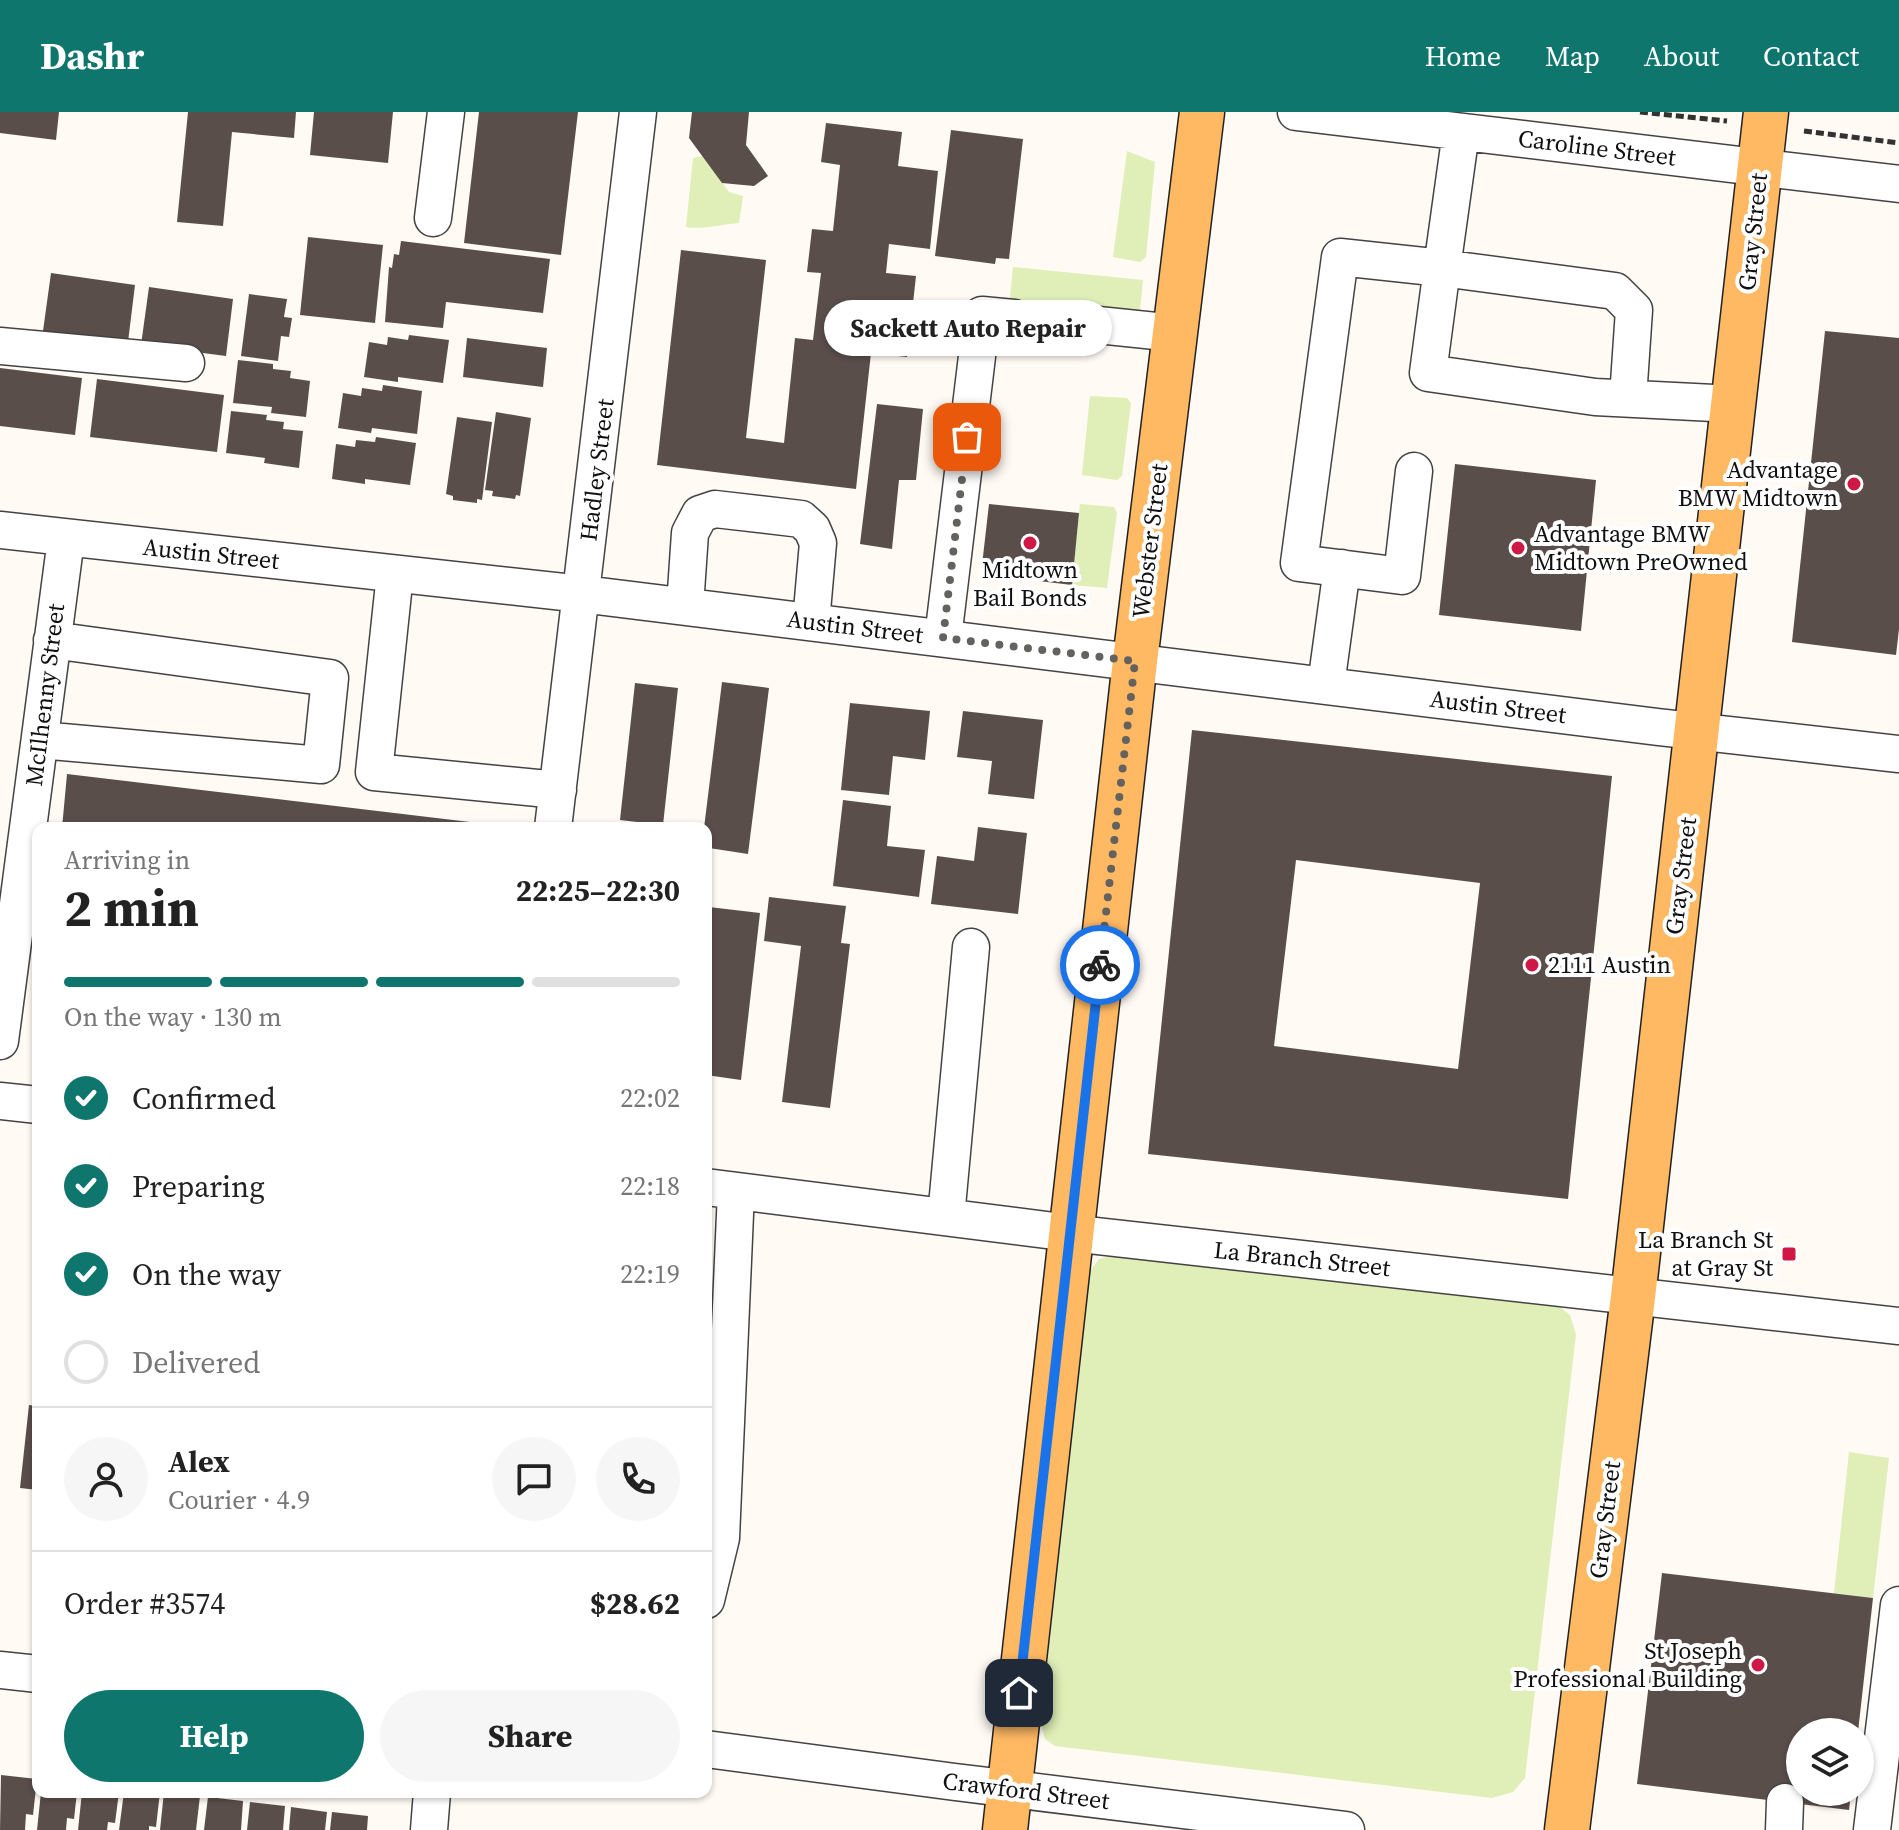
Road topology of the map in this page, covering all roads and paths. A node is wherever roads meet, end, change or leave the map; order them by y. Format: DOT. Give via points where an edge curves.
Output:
graph roads {
  1 [pos="446,112"];
  2 [pos="638,112"];
  3 [pos="1202,112"];
  4 [pos="1296,112"];
  5 [pos="1640,112"];
  6 [pos="1747,116"];
  7 [pos="1461,132"];
  8 [pos="1830,135"];
  9 [pos="1899,143"];
  10 [pos="1760,167"];
  11 [pos="1899,184"];
  12 [pos="433,218"];
  13 [pos="1442,268"];
  14 [pos="1014,318"];
  15 [pos="1098,325"];
  16 [pos="1175,333"];
  17 [pos="0,346"];
  18 [pos="186,363"];
  19 [pos="1628,398"];
  20 [pos="1734,404"];
  21 [pos="1414,471"];
  22 [pos="0,530"];
  23 [pos="66,539"];
  24 [pos="1342,568"];
  25 [pos="395,574"];
  26 [pos="582,594"];
  27 [pos="685,606"];
  28 [pos="811,622"];
  29 [pos="943,638"];
  30 [pos="52,640"];
  31 [pos="1135,661"];
  32 [pos="1326,685"];
  33 [pos="1697,731"];
  34 [pos="40,740"];
  35 [pos="1899,754"];
  36 [pos="558,790"];
  37 [pos="554,822"];
  38 [pos="971,947"];
  39 [pos="0,1041"];
  40 [pos="0,1101"];
  41 [pos="32,1104"];
  42 [pos="721,1189"];
  43 [pos="946,1217"];
  44 [pos="1070,1233"];
  45 [pos="1633,1297"];
  46 [pos="1899,1326"];
  47 [pos="712,1575"];
  48 [pos="1899,1605"];
  49 [pos="0,1670"];
  50 [pos="32,1673"];
  51 [pos="712,1750"];
  52 [pos="432,1798"];
  53 [pos="1006,1809"];
  54 [pos="429,1830"];
  55 [pos="1346,1830"];
  56 [pos="1567,1830"];
  57 [pos="1872,1830"];
  1 -- 12 [label="street"];
  2 -- 26 [label="street, Hadley Street"];
  3 -- 16 [label="main road, Webster Street"];
  4 -- 7 [label="street, Caroline Street"];
  5 -- 6 [label="path"];
  6 -- 10 [label="main road, Gray Street"];
  7 -- 10 [label="street, Caroline Street"];
  7 -- 13 [label="street"];
  8 -- 9 [label="path"];
  10 -- 11 [label="street, Caroline Street"];
  10 -- 20 [label="main road, Gray Street"];
  13 -- 19 [label="street" via="1615,291 1634,310"];
  13 -- 19 [label="street" via="1428,373"];
  13 -- 24 [label="street" via="1340,257 1299,563"];
  14 -- 29 [label="street" via="982,315"];
  15 -- 16 [label="street"];
  16 -- 31 [label="main road, Webster Street"];
  17 -- 18 [label="street"];
  19 -- 20 [label="street"];
  20 -- 33 [label="main road, Gray Street"];
  21 -- 24 [label="street" via="1402,576"];
  22 -- 23 [label="street, Austin Street"];
  23 -- 25 [label="street, Austin Street"];
  23 -- 30 [label="street, McIlhenny Street"];
  24 -- 32 [label="street"];
  25 -- 26 [label="street, Austin Street"];
  25 -- 36 [label="street" via="374,772"];
  26 -- 27 [label="street, Austin Street"];
  26 -- 36 [label="street, Hadley Street"];
  27 -- 28 [label="street, Austin Street"];
  27 -- 28 [label="street" via="690,533 700,514 715,509 801,519 818,543"];
  28 -- 29 [label="street, Austin Street"];
  29 -- 31 [label="street, Austin Street"];
  30 -- 34 [label="street, McIlhenny Street"];
  30 -- 34 [label="street" via="330,678 321,765"];
  31 -- 32 [label="street, Austin Street"];
  31 -- 44 [label="main road, Webster Street"];
  32 -- 33 [label="street, Austin Street"];
  33 -- 35 [label="street, Austin Street"];
  33 -- 45 [label="main road, Gray Street"];
  34 -- 39 [label="street, McIlhenny Street"];
  36 -- 37 [label="street, Hadley Street"];
  38 -- 43 [label="street"];
  40 -- 41 [label="street"];
  42 -- 43 [label="street, La Branch Street"];
  42 -- 47 [label="street" via="721,1538"];
  43 -- 44 [label="street, La Branch Street"];
  44 -- 45 [label="street, La Branch Street"];
  44 -- 53 [label="main road, Webster Street"];
  45 -- 46 [label="street, La Branch Street"];
  45 -- 56 [label="main road, Gray Street"];
  48 -- 57 [label="street"];
  49 -- 50 [label="street"];
  51 -- 53 [label="street, Crawford Street"];
  52 -- 54 [label="street"];
  53 -- 55 [label="street, Crawford Street"];
}
